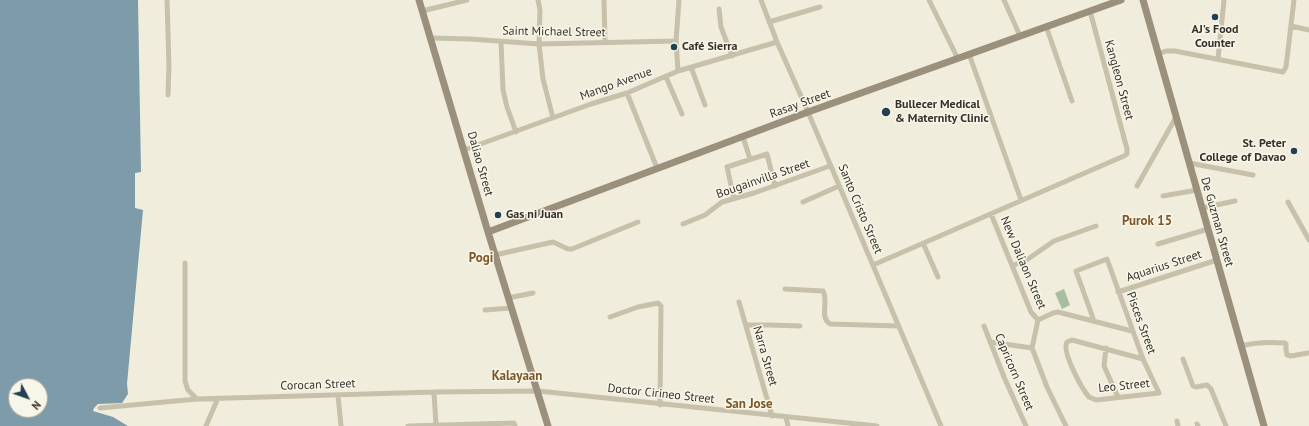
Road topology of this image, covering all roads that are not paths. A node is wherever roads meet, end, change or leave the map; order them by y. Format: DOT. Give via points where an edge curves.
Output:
graph roads {
  1 [pos="167,0"];
  2 [pos="419,0"];
  3 [pos="467,0"];
  4 [pos="538,0"];
  5 [pos="604,0"];
  6 [pos="679,0"];
  7 [pos="760,0"];
  8 [pos="929,0"];
  9 [pos="1004,0"];
  10 [pos="1121,0"];
  11 [pos="1143,0"];
  12 [pos="1224,0"];
  13 [pos="1294,0"];
  14 [pos="820,7"];
  15 [pos="719,8"];
  16 [pos="422,10"];
  17 [pos="1090,11"];
  18 [pos="769,22"];
  19 [pos="1046,26"];
  20 [pos="1291,26"];
  21 [pos="1309,30"];
  22 [pos="1020,36"];
  23 [pos="431,38"];
  24 [pos="676,41"];
  25 [pos="501,42"];
  26 [pos="777,42"];
  27 [pos="605,43"];
  28 [pos="539,44"];
  29 [pos="969,54"];
  30 [pos="1158,54"];
  31 [pos="732,56"];
  32 [pos="958,58"];
  33 [pos="1218,59"];
  34 [pos="691,67"];
  35 [pos="678,71"];
  36 [pos="666,77"];
  37 [pos="627,93"];
  38 [pos="168,95"];
  39 [pos="1072,101"];
  40 [pos="705,105"];
  41 [pos="808,112"];
  42 [pos="682,114"];
  43 [pos="1176,117"];
  44 [pos="553,118"];
  45 [pos="516,132"];
  46 [pos="743,137"];
  47 [pos="464,150"];
  48 [pos="750,159"];
  49 [pos="1189,163"];
  50 [pos="830,166"];
  51 [pos="657,168"];
  52 [pos="1253,176"];
  53 [pos="775,186"];
  54 [pos="839,186"];
  55 [pos="1137,186"];
  56 [pos="1197,190"];
  57 [pos="1163,196"];
  58 [pos="734,199"];
  59 [pos="1022,200"];
  60 [pos="802,202"];
  61 [pos="1235,202"];
  62 [pos="1288,202"];
  63 [pos="1202,208"];
  64 [pos="991,214"];
  65 [pos="638,222"];
  66 [pos="684,224"];
  67 [pos="1096,226"];
  68 [pos="1208,229"];
  69 [pos="488,232"];
  70 [pos="1309,240"];
  71 [pos="923,243"];
  72 [pos="1158,244"];
  73 [pos="495,255"];
  74 [pos="1217,260"];
  75 [pos="185,262"];
  76 [pos="873,265"];
  77 [pos="1012,266"];
  78 [pos="938,277"];
  79 [pos="786,289"];
  80 [pos="1118,292"];
  81 [pos="533,293"];
  82 [pos="508,298"];
  83 [pos="739,302"];
  84 [pos="512,308"];
  85 [pos="486,310"];
  86 [pos="610,316"];
  87 [pos="1038,320"];
  88 [pos="1094,321"];
  89 [pos="746,325"];
  90 [pos="800,326"];
  91 [pos="898,326"];
  92 [pos="984,326"];
  93 [pos="1132,331"];
  94 [pos="990,342"];
  95 [pos="1241,346"];
  96 [pos="1032,348"];
  97 [pos="1106,348"];
  98 [pos="1308,352"];
  99 [pos="1143,359"];
  100 [pos="1183,359"];
  101 [pos="538,391"];
  102 [pos="434,392"];
  103 [pos="1159,393"];
  104 [pos="338,395"];
  105 [pos="1118,397"];
  106 [pos="197,398"];
  107 [pos="218,398"];
  108 [pos="660,404"];
  109 [pos="100,408"];
  110 [pos="772,416"];
  111 [pos="786,417"];
  112 [pos="433,425"];
  113 [pos="206,426"];
  114 [pos="341,426"];
  115 [pos="410,426"];
  116 [pos="515,426"];
  117 [pos="548,426"];
  118 [pos="788,426"];
  119 [pos="877,426"];
  120 [pos="941,426"];
  121 [pos="1026,426"];
  122 [pos="1066,426"];
  123 [pos="1226,426"];
  124 [pos="1264,426"];
  1 -- 38 [label="street"];
  2 -- 16 [label="street, Daliao Street"];
  3 -- 16 [label="street"];
  4 -- 28 [label="street"];
  5 -- 27 [label="street"];
  6 -- 24 [label="street"];
  7 -- 18 [label="street, Santo Cristo Street"];
  8 -- 32 [label="street"];
  9 -- 22 [label="street"];
  10 -- 17 [label="street, Rasay Street"];
  11 -- 30 [label="street, De Guzman Street"];
  12 -- 33 [label="street"];
  13 -- 20 [label="street"];
  14 -- 18 [label="street"];
  15 -- 31 [label="street" via="721,27"];
  16 -- 23 [label="street, Daliao Street"];
  17 -- 19 [label="street, Rasay Street"];
  17 -- 59 [label="street, Kangleon Street" via="1127,154"];
  18 -- 26 [label="street, Santo Cristo Street"];
  19 -- 22 [label="street, Rasay Street"];
  19 -- 39 [label="street"];
  20 -- 21 [label="street"];
  20 -- 33 [label="street" via="1284,71"];
  22 -- 29 [label="street, Rasay Street"];
  23 -- 25 [label="street, Saint Michael Street"];
  23 -- 47 [label="street, Daliao Street"];
  24 -- 27 [label="street, Saint Michael Street"];
  24 -- 35 [label="street"];
  25 -- 28 [label="street, Saint Michael Street"];
  25 -- 45 [label="street" via="503,90"];
  26 -- 31 [label="street, Mango Avenue"];
  26 -- 41 [label="street, Santo Cristo Street"];
  27 -- 28 [label="street, Saint Michael Street"];
  28 -- 44 [label="street" via="543,79"];
  29 -- 32 [label="street, Rasay Street"];
  29 -- 59 [label="street"];
  30 -- 33 [label="street" via="1175,50"];
  30 -- 43 [label="street, De Guzman Street"];
  31 -- 34 [label="street, Mango Avenue"];
  32 -- 41 [label="street, Rasay Street"];
  34 -- 35 [label="street, Mango Avenue"];
  34 -- 40 [label="street"];
  35 -- 36 [label="street, Mango Avenue"];
  36 -- 37 [label="street, Mango Avenue"];
  36 -- 42 [label="street"];
  37 -- 44 [label="street, Mango Avenue"];
  37 -- 51 [label="street"];
  41 -- 46 [label="street, Rasay Street"];
  41 -- 50 [label="street, Santo Cristo Street"];
  43 -- 49 [label="street, De Guzman Street"];
  43 -- 55 [label="street"];
  44 -- 45 [label="street, Mango Avenue"];
  45 -- 47 [label="street, Mango Avenue"];
  46 -- 48 [label="street"];
  46 -- 51 [label="street, Rasay Street"];
  47 -- 69 [label="street, Daliao Street"];
  48 -- 53 [label="street" via="767,154"];
  48 -- 58 [label="street" via="727,167"];
  49 -- 52 [label="street"];
  49 -- 56 [label="street, De Guzman Street"];
  50 -- 53 [label="street, Bougainvilla Street"];
  50 -- 54 [label="street, Santo Cristo Street"];
  51 -- 69 [label="street, Rasay Street"];
  53 -- 58 [label="street, Bougainvilla Street"];
  54 -- 60 [label="street"];
  54 -- 76 [label="street, Santo Cristo Street"];
  56 -- 57 [label="street"];
  56 -- 63 [label="street, De Guzman Street"];
  58 -- 66 [label="street, Bougainvilla Street" via="722,202 705,215"];
  59 -- 64 [label="street"];
  61 -- 63 [label="street"];
  62 -- 70 [label="street"];
  63 -- 68 [label="street, De Guzman Street"];
  64 -- 71 [label="street"];
  64 -- 77 [label="street, New Daliaon Street"];
  65 -- 73 [label="street" via="572,249 553,242"];
  67 -- 77 [label="street" via="1054,241 1028,259"];
  68 -- 72 [label="street"];
  68 -- 74 [label="street, De Guzman Street"];
  69 -- 73 [label="street, Daliao Street"];
  71 -- 76 [label="street"];
  71 -- 78 [label="street"];
  73 -- 82 [label="street, Daliao Street"];
  74 -- 80 [label="street, Aquarius Street"];
  74 -- 95 [label="street, De Guzman Street"];
  75 -- 106 [label="street" via="185,381 188,390"];
  76 -- 91 [label="street, Santo Cristo Street"];
  77 -- 87 [label="street, New Daliaon Street" via="1031,312"];
  79 -- 91 [label="street" via="824,291 826,322 830,324"];
  80 -- 88 [label="street, Pisces Street" via="1107,259 1076,271"];
  80 -- 93 [label="street, Pisces Street"];
  81 -- 82 [label="street"];
  82 -- 84 [label="street, Daliao Street"];
  83 -- 89 [label="street, Narra Street"];
  84 -- 85 [label="street"];
  84 -- 101 [label="street, Daliao Street"];
  86 -- 108 [label="street" via="658,303 661,306"];
  87 -- 88 [label="street" via="1056,312"];
  87 -- 96 [label="street"];
  88 -- 93 [label="street"];
  89 -- 90 [label="street"];
  89 -- 110 [label="street, Narra Street"];
  91 -- 120 [label="street, Santo Cristo Street"];
  92 -- 94 [label="street, Capricorn Street"];
  93 -- 99 [label="street, Pisces Street"];
  94 -- 96 [label="street"];
  94 -- 121 [label="street, Capricorn Street"];
  95 -- 98 [label="street" via="1263,342 1285,343 1287,355"];
  95 -- 124 [label="street, De Guzman Street"];
  96 -- 122 [label="street"];
  97 -- 99 [label="street"];
  97 -- 105 [label="street" via="1104,366"];
  97 -- 105 [label="street, Leo Street" via="1072,340 1065,344 1068,358 1087,395 1096,400"];
  99 -- 103 [label="street, Pisces Street"];
  100 -- 123 [label="street" via="1193,386 1207,385 1211,389"];
  101 -- 102 [label="street, Corocan Street"];
  101 -- 108 [label="street, Doctor Cirineo Street"];
  101 -- 117 [label="street, Daliao Street"];
  102 -- 104 [label="street, Corocan Street"];
  102 -- 112 [label="street"];
  103 -- 105 [label="street, Leo Street"];
  104 -- 107 [label="street, Corocan Street"];
  104 -- 114 [label="street"];
  106 -- 107 [label="street, Corocan Street"];
  106 -- 109 [label="street, Corocan Street"];
  107 -- 113 [label="street"];
  108 -- 110 [label="street, Doctor Cirineo Street"];
  110 -- 111 [label="street, Doctor Cirineo Street"];
  111 -- 118 [label="street"];
  111 -- 119 [label="street, Doctor Cirineo Street"];
  112 -- 115 [label="street"];
  112 -- 116 [label="street" via="514,423"];
}
